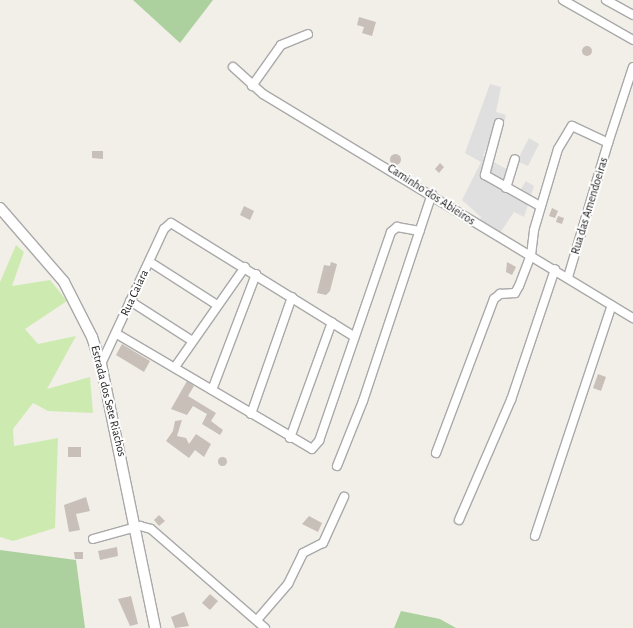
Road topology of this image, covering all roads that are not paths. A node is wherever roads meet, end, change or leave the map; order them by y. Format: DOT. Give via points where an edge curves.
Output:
graph roads {
  1 [pos="563,0"];
  2 [pos="606,0"];
  3 [pos="633,15"];
  4 [pos="308,34"];
  5 [pos="633,40"];
  6 [pos="232,67"];
  7 [pos="633,67"];
  8 [pos="252,86"];
  9 [pos="499,123"];
  10 [pos="608,144"];
  11 [pos="515,159"];
  12 [pos="506,188"];
  13 [pos="432,194"];
  14 [pos="540,206"];
  15 [pos="0,208"];
  16 [pos="420,231"];
  17 [pos="531,255"];
  18 [pos="150,262"];
  19 [pos="245,267"];
  20 [pos="555,269"];
  21 [pos="256,274"];
  22 [pos="568,277"];
  23 [pos="292,297"];
  24 [pos="130,301"];
  25 [pos="217,305"];
  26 [pos="612,305"];
  27 [pos="633,318"];
  28 [pos="332,322"];
  29 [pos="117,334"];
  30 [pos="353,336"];
  31 [pos="192,340"];
  32 [pos="101,364"];
  33 [pos="175,367"];
  34 [pos="212,390"];
  35 [pos="251,414"];
  36 [pos="290,438"];
  37 [pos="436,453"];
  38 [pos="337,466"];
  39 [pos="344,497"];
  40 [pos="459,520"];
  41 [pos="134,528"];
  42 [pos="535,536"];
  43 [pos="93,539"];
  44 [pos="257,620"];
  45 [pos="155,628"];
  46 [pos="265,628"];
  1 -- 5 [label="street"];
  2 -- 3 [label="street"];
  4 -- 8 [label="street" via="281,45"];
  6 -- 8 [label="street, Caminho dos Abieiros"];
  7 -- 10 [label="street"];
  8 -- 13 [label="street, Caminho dos Abieiros"];
  9 -- 12 [label="street" via="484,173"];
  10 -- 14 [label="street, Rua das Amendoeiras" via="574,127 569,128 558,149"];
  10 -- 22 [label="street, Rua das Amendoeiras"];
  11 -- 12 [label="street"];
  12 -- 14 [label="street"];
  13 -- 16 [label="street"];
  13 -- 17 [label="street, Caminho dos Abieiros" via="478,227"];
  14 -- 17 [label="street, Rua das Amendoeiras"];
  15 -- 32 [label="street, Estrada dos Sete Riachos" via="64,282 84,317"];
  16 -- 30 [label="street" via="393,229"];
  16 -- 38 [label="street" via="363,401"];
  17 -- 20 [label="street, Caminho dos Abieiros"];
  17 -- 37 [label="street, Rua das Amendoeiras" via="516,292 500,294 494,299"];
  18 -- 19 [label="street, Rua Caiara" via="171,223"];
  18 -- 24 [label="street, Rua Caiara"];
  18 -- 25 [label="street"];
  19 -- 21 [label="street"];
  19 -- 25 [label="street"];
  20 -- 22 [label="street, Caminho dos Abieiros"];
  20 -- 40 [label="street" via="511,400"];
  21 -- 23 [label="street"];
  21 -- 34 [label="street"];
  22 -- 26 [label="street, Caminho dos Abieiros"];
  23 -- 28 [label="street"];
  23 -- 35 [label="street"];
  24 -- 29 [label="street, Rua Caiara"];
  24 -- 31 [label="street"];
  25 -- 31 [label="street"];
  26 -- 27 [label="street, Caminho dos Abieiros"];
  26 -- 42 [label="street"];
  28 -- 30 [label="street"];
  28 -- 36 [label="street"];
  29 -- 32 [label="street, Rua Caiara"];
  29 -- 33 [label="street"];
  30 -- 36 [label="street" via="317,445 307,449"];
  31 -- 33 [label="street"];
  32 -- 41 [label="street, Estrada dos Sete Riachos"];
  33 -- 34 [label="street"];
  34 -- 35 [label="street"];
  35 -- 36 [label="street"];
  39 -- 44 [label="street" via="323,543 303,553 288,584"];
  41 -- 43 [label="street"];
  41 -- 44 [label="street" via="143,526 155,532"];
  41 -- 45 [label="street, Estrada dos Sete Riachos"];
  44 -- 46 [label="street"];
}
